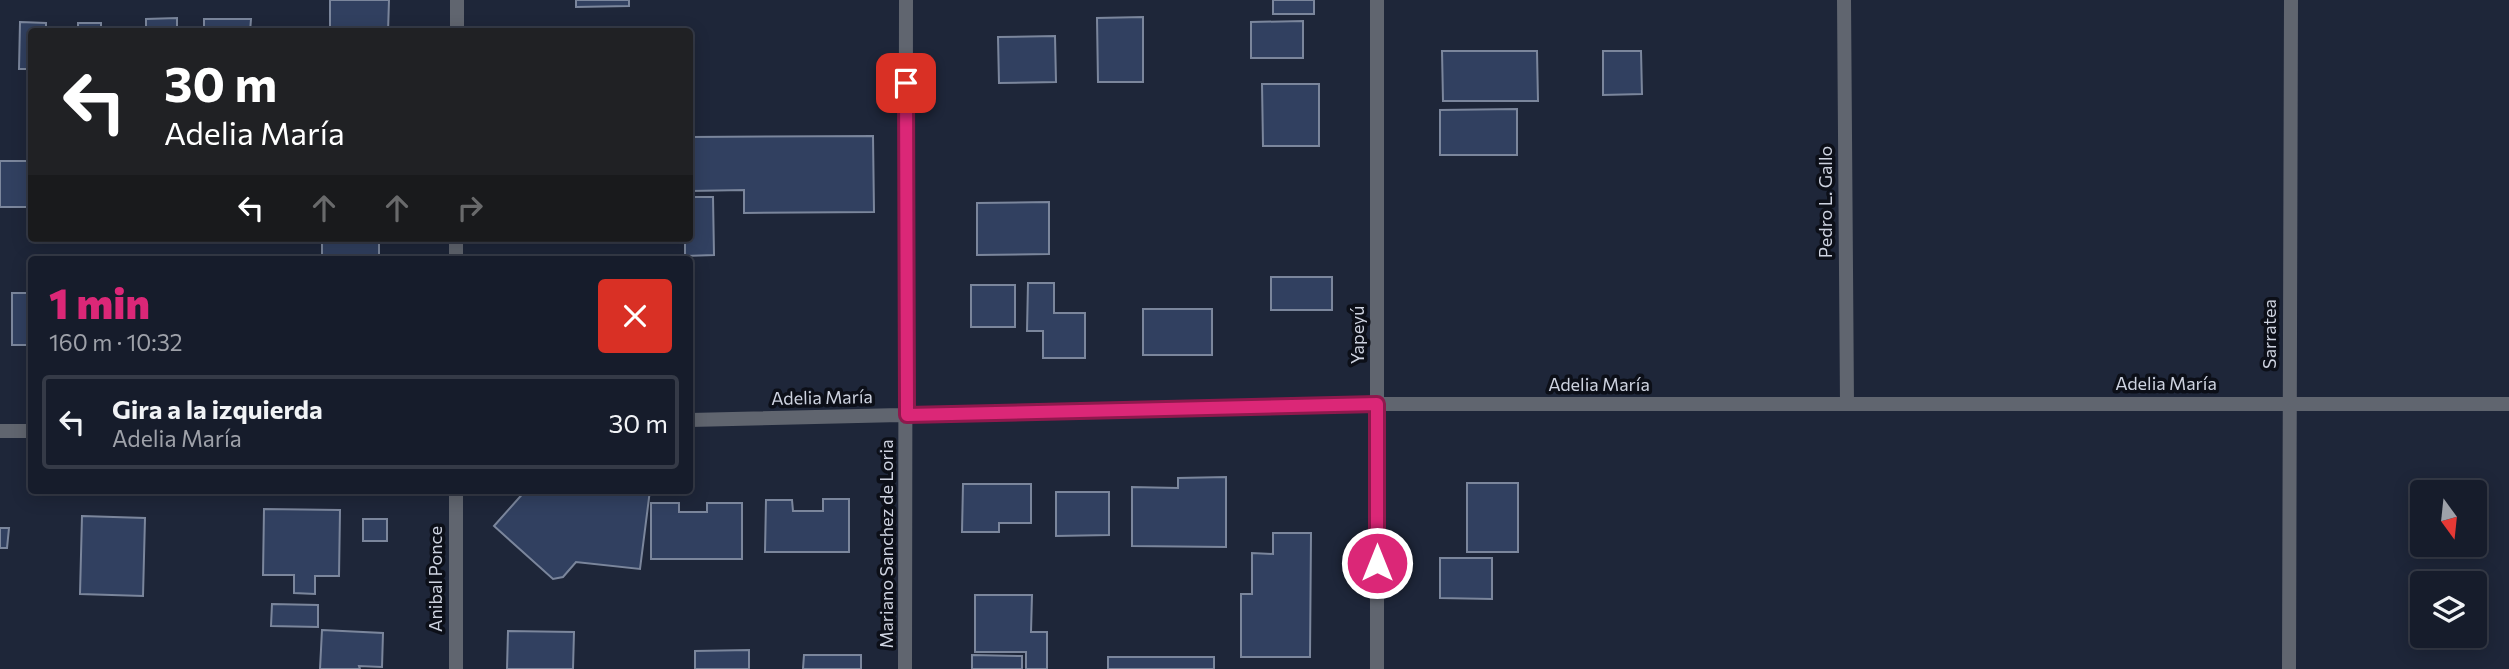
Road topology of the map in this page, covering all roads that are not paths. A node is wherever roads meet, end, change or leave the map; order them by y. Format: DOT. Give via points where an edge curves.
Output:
graph roads {
  1 [pos="457,0"];
  2 [pos="906,0"];
  3 [pos="1377,0"];
  4 [pos="1844,0"];
  5 [pos="2291,0"];
  6 [pos="457,28"];
  7 [pos="1377,404"];
  8 [pos="1847,404"];
  9 [pos="2290,404"];
  10 [pos="2509,404"];
  11 [pos="907,415"];
  12 [pos="693,421"];
  13 [pos="0,431"];
  14 [pos="28,431"];
  15 [pos="456,494"];
  16 [pos="456,669"];
  17 [pos="905,669"];
  18 [pos="1377,669"];
  19 [pos="2289,669"];
  1 -- 6 [label="street"];
  2 -- 11 [label="street, Mariano Sanchez de Loria"];
  3 -- 7 [label="street, Yapeyú"];
  4 -- 8 [label="street, Pedro L. Gallo"];
  5 -- 9 [label="street, Sarratea"];
  7 -- 8 [label="street, Adelia María"];
  7 -- 11 [label="street, Adelia María"];
  7 -- 18 [label="street, Yapeyú"];
  8 -- 9 [label="street, Adelia María"];
  9 -- 10 [label="street, Adelia María"];
  9 -- 19 [label="street, Sarratea"];
  11 -- 12 [label="street, Adelia María"];
  11 -- 17 [label="street, Mariano Sanchez de Loria"];
  13 -- 14 [label="street"];
  15 -- 16 [label="street, Anibal Ponce"];
}
